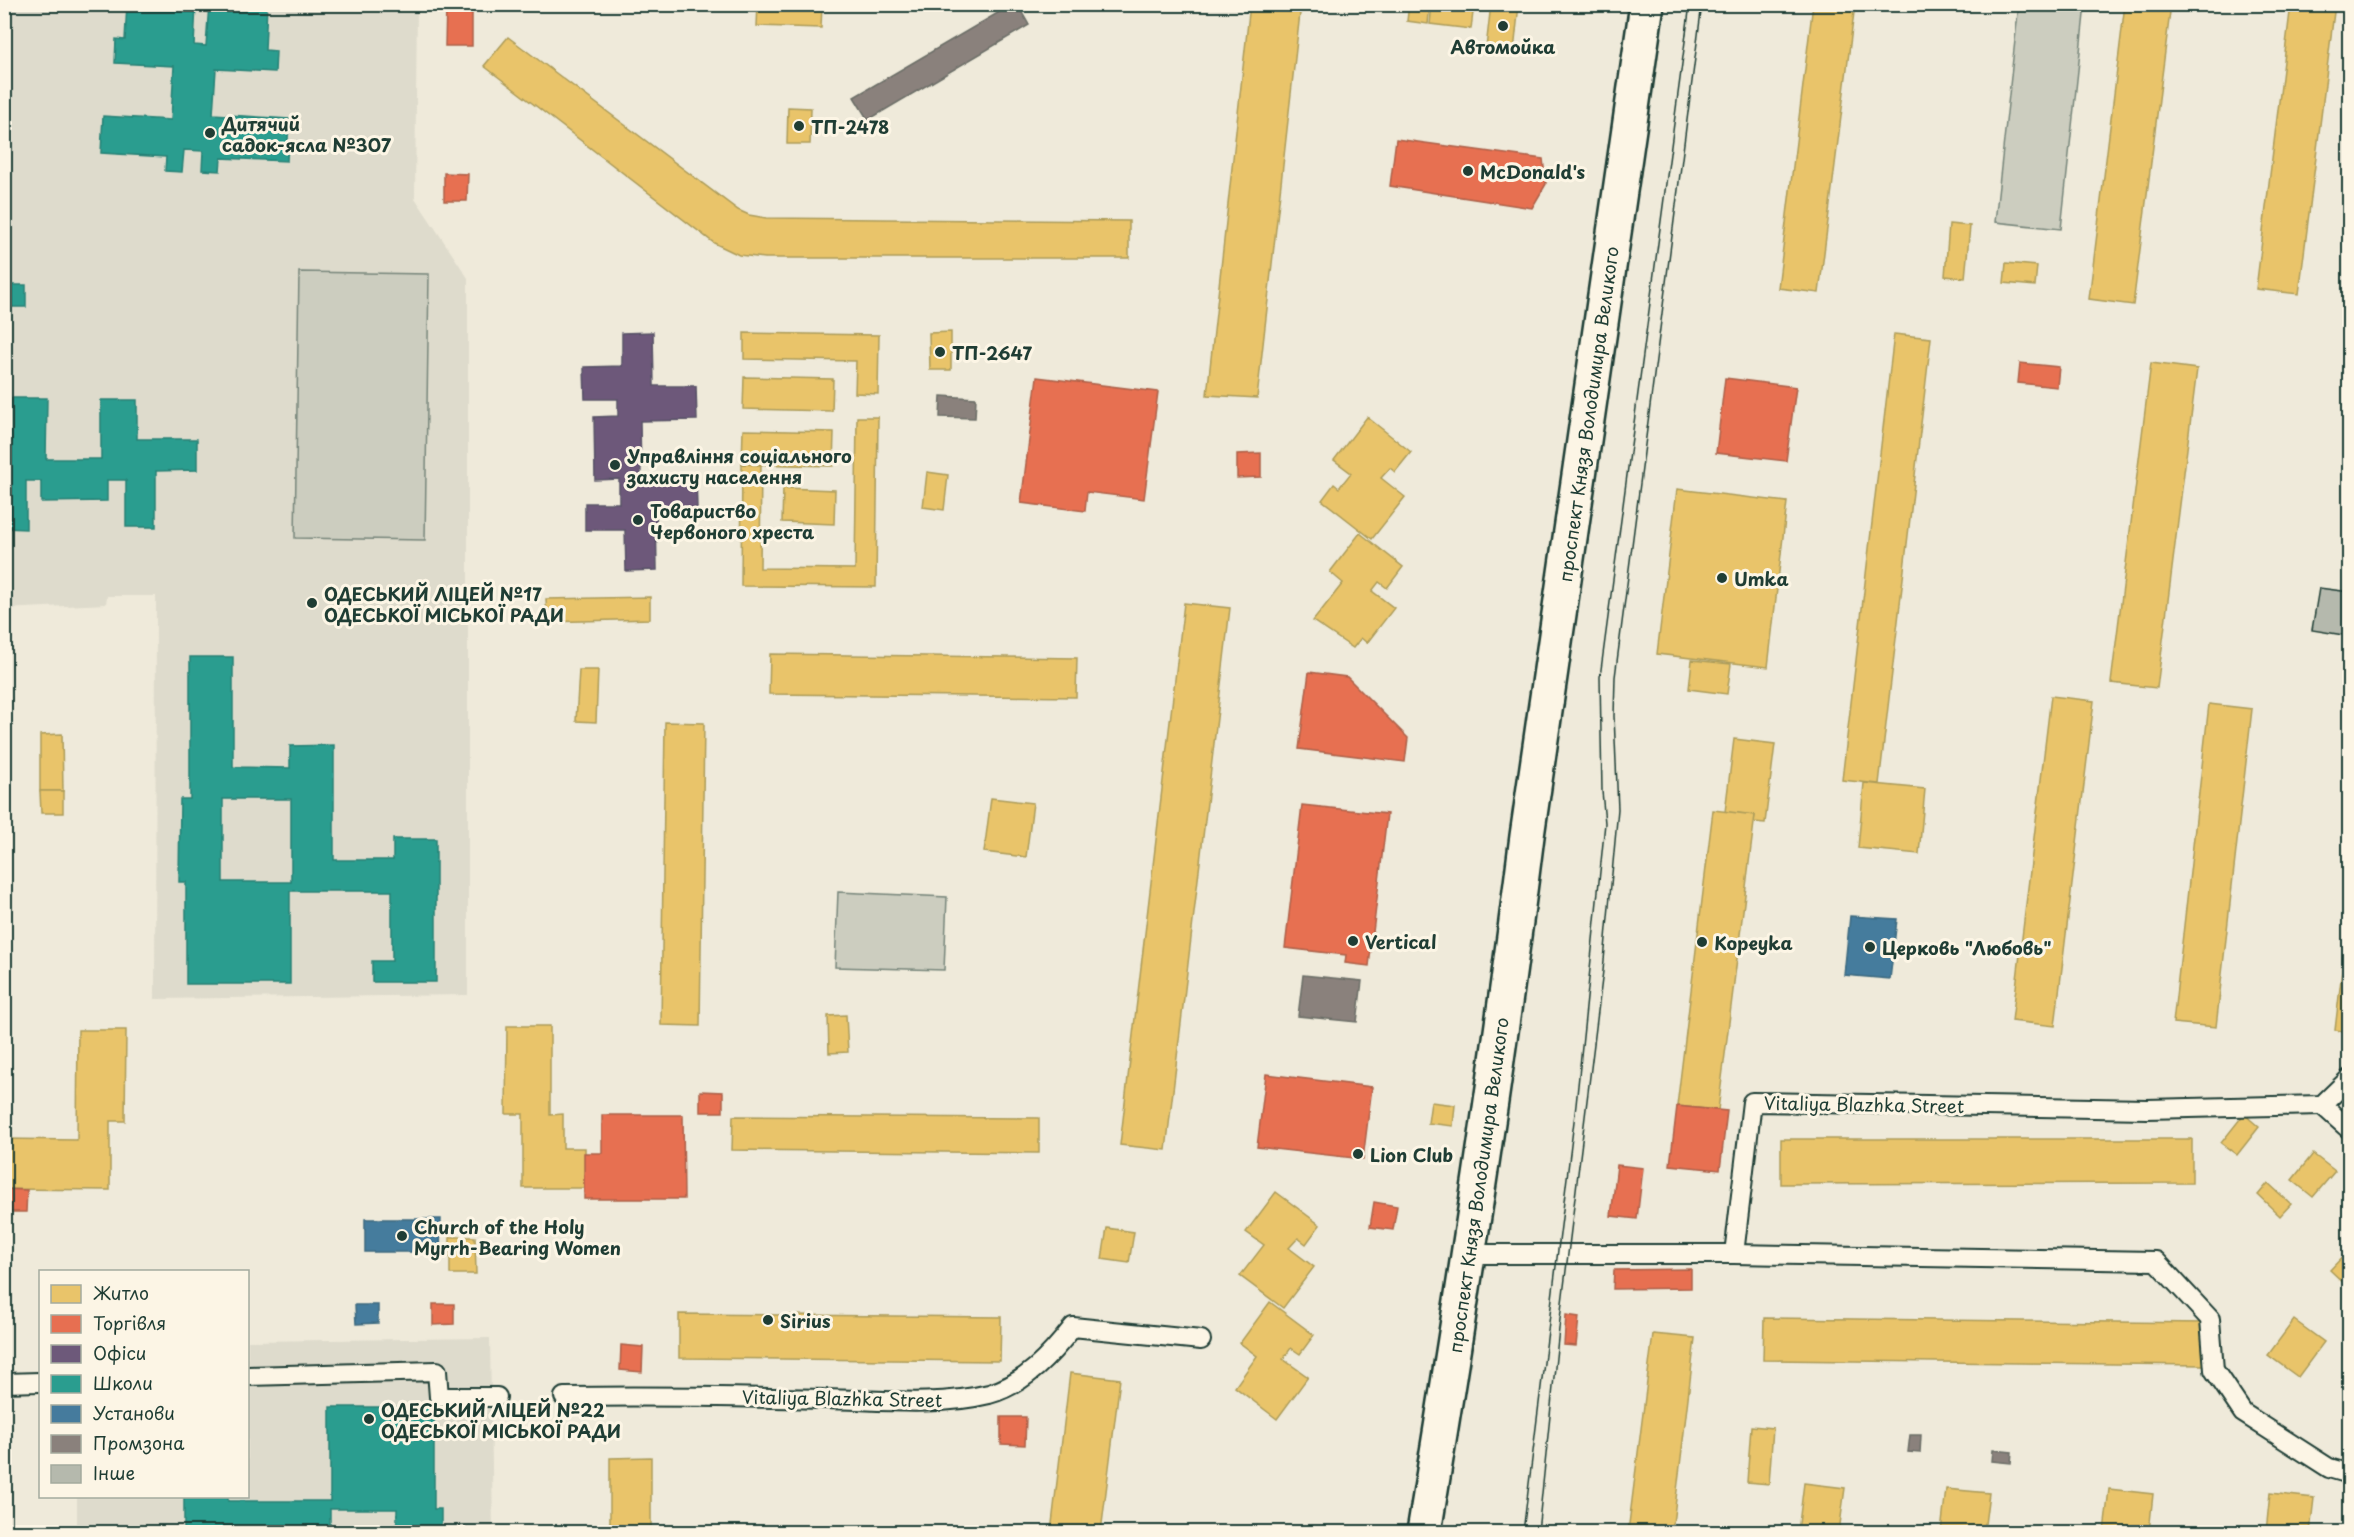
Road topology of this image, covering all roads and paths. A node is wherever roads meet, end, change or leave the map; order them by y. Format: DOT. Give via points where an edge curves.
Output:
graph roads {
  1 [pos="1647,4"];
  2 [pos="2349,1078"];
  3 [pos="2322,1105"];
  4 [pos="2349,1130"];
  5 [pos="1468,1254"];
  6 [pos="1734,1254"];
  7 [pos="1201,1340"];
  8 [pos="249,1376"];
  9 [pos="39,1382"];
  10 [pos="4,1383"];
  11 [pos="496,1397"];
  12 [pos="564,1397"];
  13 [pos="2349,1474"];
  14 [pos="1424,1533"];
  1 -- 5 [label="highway, проспект Князя Володимира Великого"];
  2 -- 3 [label="street"];
  3 -- 4 [label="street"];
  3 -- 6 [label="street, Vitaliya Blazhka Street" via="2147,1108 1752,1102"];
  5 -- 6 [label="street"];
  5 -- 14 [label="highway, проспект Князя Володимира Великого"];
  6 -- 13 [label="street" via="2156,1261 2210,1319 2214,1370 2243,1413 2329,1468"];
  7 -- 12 [label="street, Vitaliya Blazhka Street" via="1073,1327 1051,1355 1023,1378 991,1393 942,1401"];
  8 -- 11 [label="street" via="437,1371 439,1396"];
  9 -- 10 [label="street"];
}
